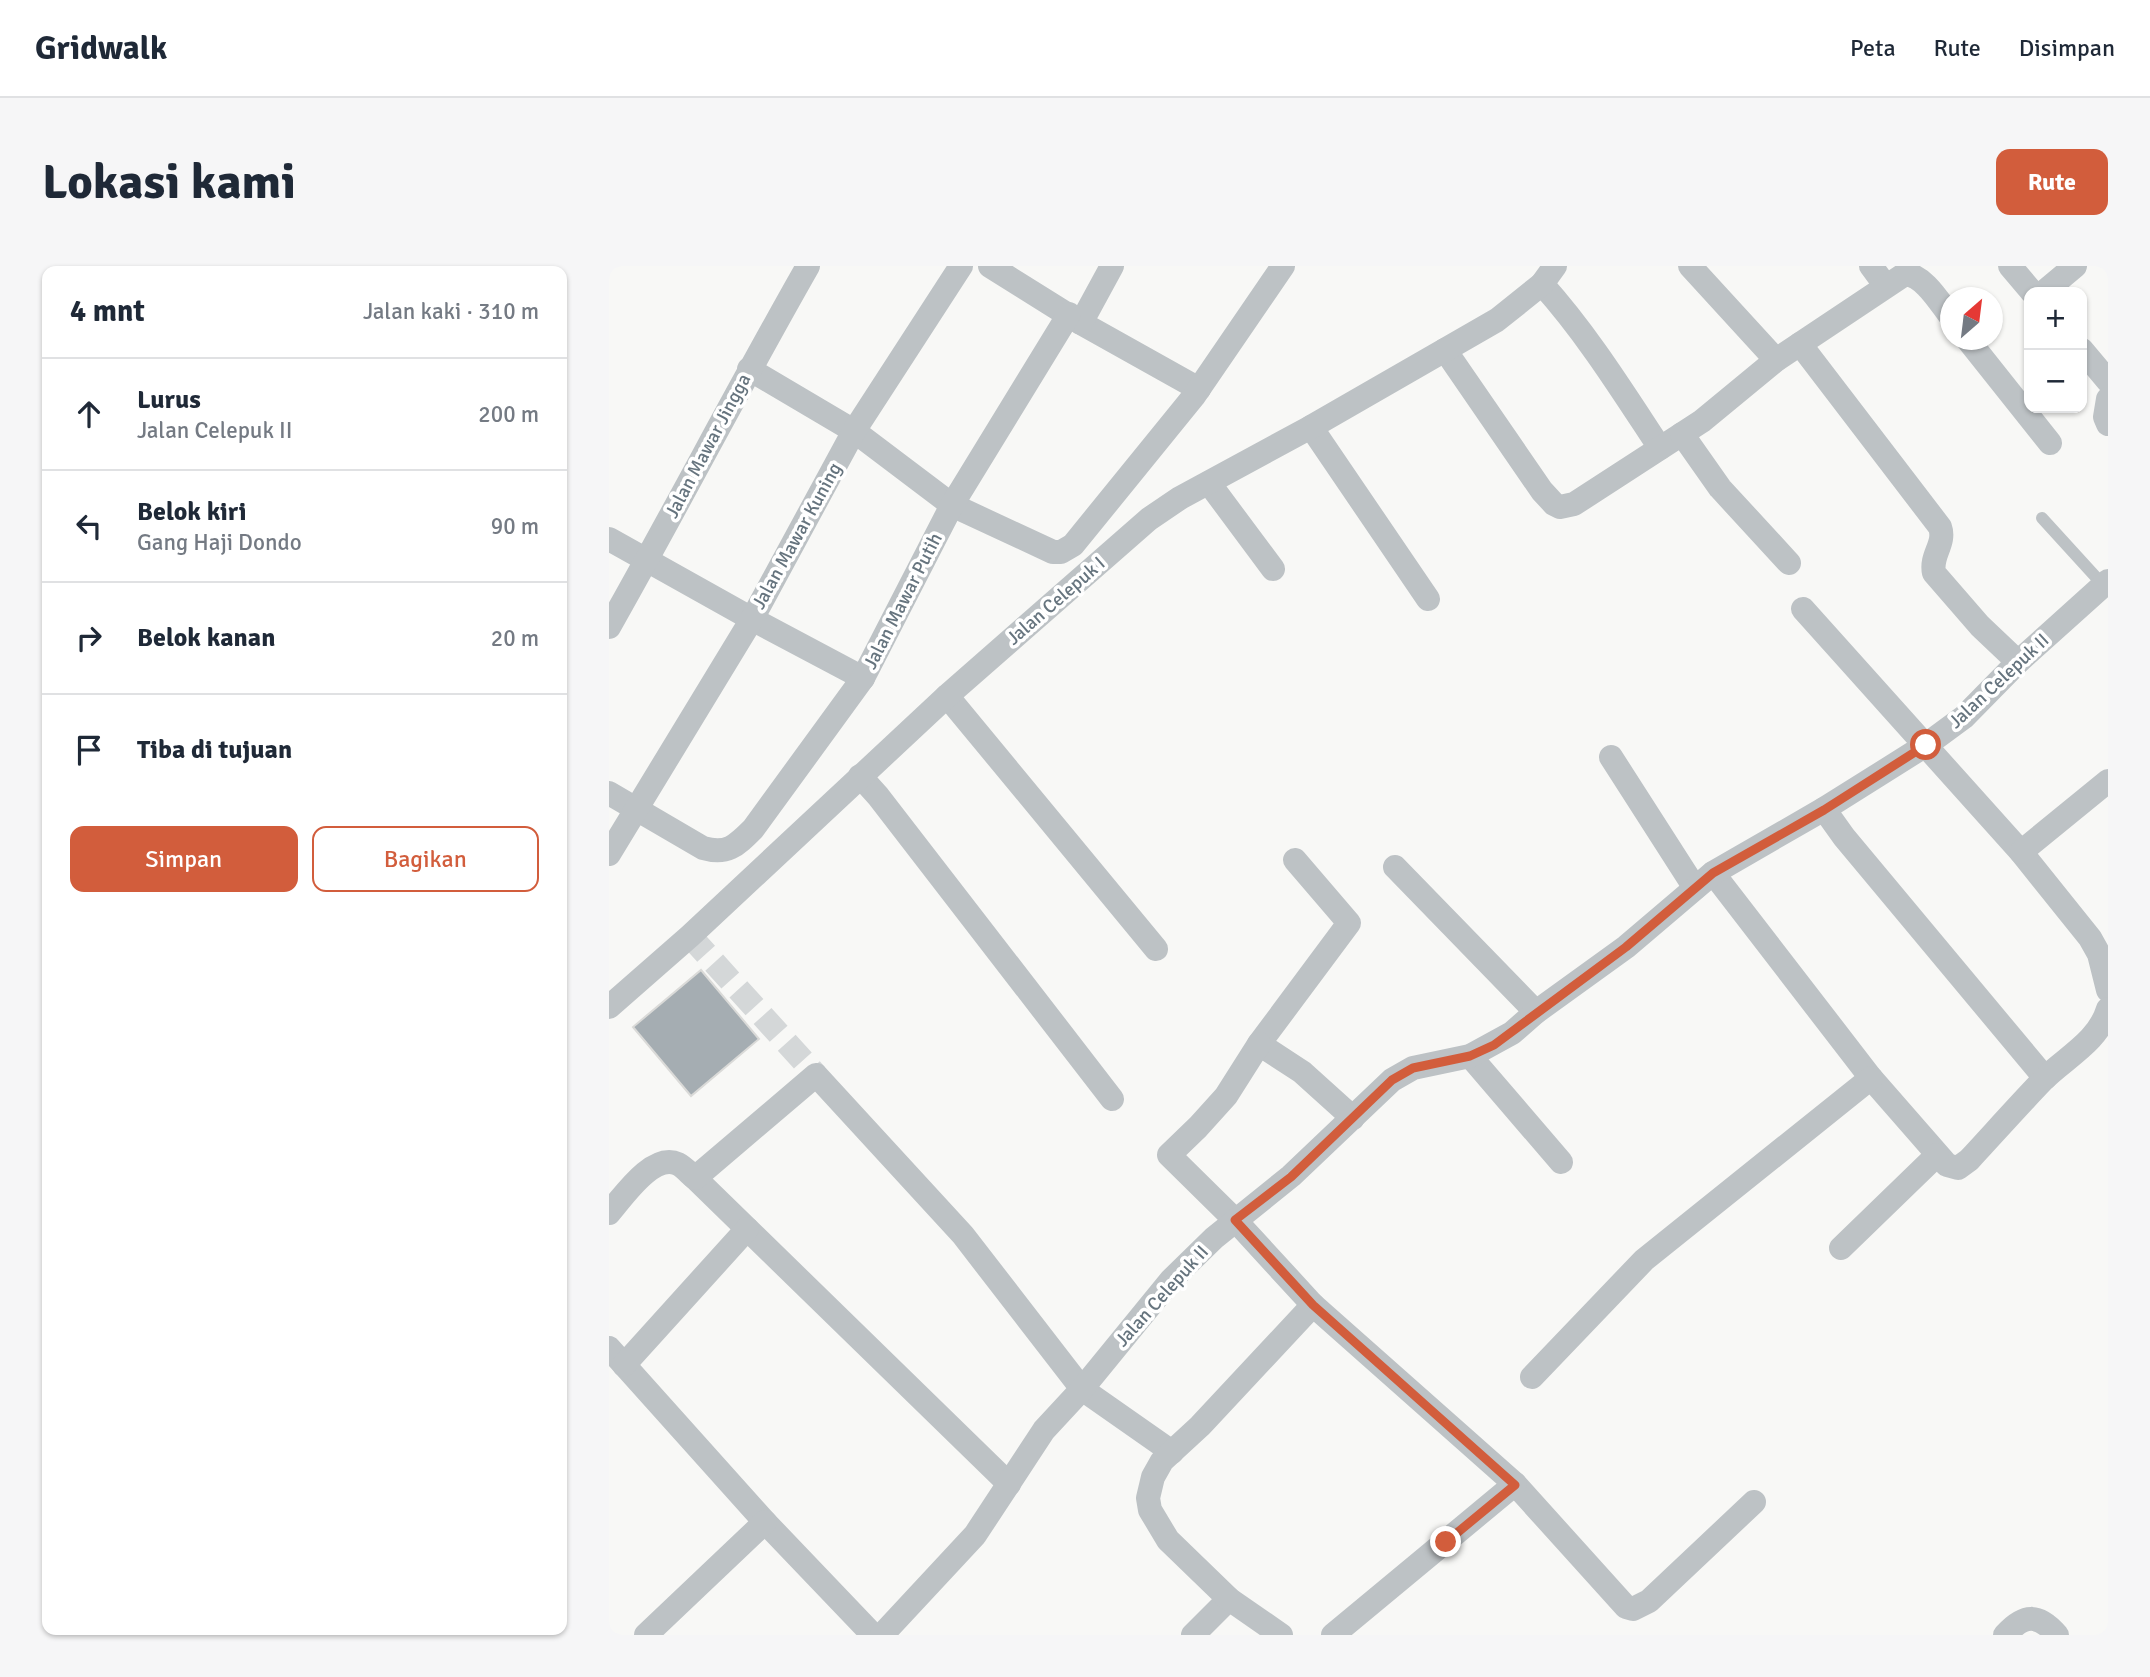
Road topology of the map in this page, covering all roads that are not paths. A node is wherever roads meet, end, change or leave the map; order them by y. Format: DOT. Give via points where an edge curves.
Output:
graph roads {
  1 [pos="809,266"];
  2 [pos="961,266"];
  3 [pos="990,266"];
  4 [pos="1112,266"];
  5 [pos="1283,266"];
  6 [pos="1690,266"];
  7 [pos="2010,266"];
  8 [pos="2075,266"];
  9 [pos="1548,275"];
  10 [pos="1878,276"];
  11 [pos="2028,287"];
  12 [pos="2050,287"];
  13 [pos="1940,304"];
  14 [pos="1075,319"];
  15 [pos="1800,344"];
  16 [pos="1445,350"];
  17 [pos="1976,350"];
  18 [pos="2087,357"];
  19 [pos="1776,360"];
  20 [pos="749,369"];
  21 [pos="2108,381"];
  22 [pos="1199,388"];
  23 [pos="2108,399"];
  24 [pos="2108,424"];
  25 [pos="1311,427"];
  26 [pos="854,431"];
  27 [pos="1682,434"];
  28 [pos="2050,443"];
  29 [pos="1660,448"];
  30 [pos="1209,483"];
  31 [pos="952,505"];
  32 [pos="2042,518"];
  33 [pos="609,539"];
  34 [pos="648,559"];
  35 [pos="1789,563"];
  36 [pos="1273,569"];
  37 [pos="2106,584"];
  38 [pos="1427,599"];
  39 [pos="1803,609"];
  40 [pos="751,619"];
  41 [pos="609,627"];
  42 [pos="2018,662"];
  43 [pos="863,678"];
  44 [pos="947,696"];
  45 [pos="1926,745"];
  46 [pos="1611,757"];
  47 [pos="860,776"];
  48 [pos="2108,782"];
  49 [pos="609,793"];
  50 [pos="637,809"];
  51 [pos="1824,810"];
  52 [pos="2021,852"];
  53 [pos="609,854"];
  54 [pos="1295,860"];
  55 [pos="1395,867"];
  56 [pos="1704,880"];
  57 [pos="1156,949"];
  58 [pos="2108,990"];
  59 [pos="609,1007"];
  60 [pos="2108,1009"];
  61 [pos="1536,1012"];
  62 [pos="1259,1044"];
  63 [pos="1470,1056"];
  64 [pos="1871,1078"];
  65 [pos="2045,1078"];
  66 [pos="1112,1099"];
  67 [pos="1353,1118"];
  68 [pos="1937,1155"];
  69 [pos="1560,1162"];
  70 [pos="695,1178"];
  71 [pos="609,1213"];
  72 [pos="1235,1220"];
  73 [pos="747,1228"];
  74 [pos="1841,1248"];
  75 [pos="1313,1305"];
  76 [pos="617,1357"];
  77 [pos="1532,1377"];
  78 [pos="1082,1390"];
  79 [pos="1172,1452"];
  80 [pos="1009,1484"];
  81 [pos="1515,1485"];
  82 [pos="1754,1503"];
  83 [pos="765,1522"];
  84 [pos="1229,1599"];
  85 [pos="646,1635"];
  86 [pos="873,1635"];
  87 [pos="882,1635"];
  88 [pos="1192,1635"];
  89 [pos="1281,1635"];
  90 [pos="1333,1635"];
  91 [pos="2005,1635"];
  92 [pos="2057,1635"];
  1 -- 20 [label="street, Jalan Mawar Jingga"];
  2 -- 26 [label="street, Jalan Mawar Kuning"];
  3 -- 14 [label="street"];
  4 -- 14 [label="street, Jalan Mawar Putih"];
  5 -- 22 [label="street"];
  6 -- 19 [label="street"];
  7 -- 11 [label="street"];
  8 -- 12 [label="street"];
  9 -- 16 [label="street, Jalan Celepuk I" via="1497,320"];
  9 -- 29 [label="street" via="1561,306"];
  10 -- 13 [label="street" via="1910,274"];
  10 -- 15 [label="street"];
  14 -- 22 [label="street"];
  14 -- 31 [label="street, Jalan Mawar Putih"];
  15 -- 19 [label="street"];
  15 -- 42 [label="street" via="1940,527 1943,535 1932,565 1934,573"];
  16 -- 25 [label="street, Jalan Celepuk I"];
  16 -- 29 [label="street" via="1542,491 1560,508 1574,504"];
  17 -- 28 [label="street"];
  18 -- 21 [label="street"];
  19 -- 27 [label="street"];
  20 -- 26 [label="street"];
  20 -- 34 [label="street, Jalan Mawar Jingga"];
  22 -- 31 [label="street" via="1066,550 1053,552"];
  23 -- 24 [label="street"];
  25 -- 30 [label="street, Jalan Celepuk I"];
  25 -- 38 [label="street"];
  26 -- 31 [label="street"];
  26 -- 40 [label="street, Jalan Mawar Kuning"];
  27 -- 29 [label="street"];
  27 -- 35 [label="street" via="1720,488"];
  30 -- 36 [label="street"];
  30 -- 44 [label="street, Jalan Celepuk I" via="1149,519"];
  31 -- 43 [label="street, Jalan Mawar Putih"];
  32 -- 37 [label="lane"];
  33 -- 34 [label="street"];
  34 -- 40 [label="street"];
  34 -- 41 [label="street, Jalan Mawar Jingga"];
  37 -- 42 [label="street, Jalan Celepuk II"];
  39 -- 45 [label="street"];
  40 -- 43 [label="street"];
  40 -- 50 [label="street, Jalan Mawar Kuning"];
  42 -- 45 [label="street, Jalan Celepuk II" via="1964,717"];
  43 -- 50 [label="street, Jalan Mawar Putih" via="753,829 725,851 703,848"];
  44 -- 47 [label="street, Jalan Celepuk I"];
  44 -- 57 [label="street"];
  45 -- 51 [label="street, Jalan Celepuk II"];
  45 -- 52 [label="street"];
  46 -- 56 [label="street"];
  47 -- 59 [label="street, Jalan Celepuk I"];
  47 -- 66 [label="street"];
  48 -- 52 [label="street"];
  49 -- 50 [label="street"];
  50 -- 53 [label="street, Jalan Mawar Kuning"];
  51 -- 56 [label="street, Jalan Celepuk II"];
  51 -- 65 [label="street"];
  52 -- 58 [label="street" via="2090,938"];
  54 -- 62 [label="street" via="1349,923"];
  55 -- 61 [label="street"];
  56 -- 61 [label="street, Jalan Celepuk II" via="1626,947"];
  56 -- 64 [label="street"];
  60 -- 65 [label="street" via="2105,1021 2081,1049"];
  61 -- 63 [label="street, Jalan Celepuk II" via="1512,1033"];
  62 -- 67 [label="street" via="1302,1072"];
  62 -- 72 [label="street" via="1226,1096 1169,1155"];
  63 -- 67 [label="street, Jalan Celepuk II" via="1413,1068 1392,1080"];
  63 -- 69 [label="street"];
  64 -- 68 [label="street"];
  64 -- 77 [label="street" via="1644,1260"];
  65 -- 68 [label="street" via="1958,1168"];
  67 -- 72 [label="street, Jalan Celepuk II" via="1291,1177"];
  68 -- 74 [label="street"];
  70 -- 71 [label="street" via="677,1164 661,1163 649,1168"];
  70 -- 73 [label="street"];
  70 -- 78 [label="street" via="816,1075 963,1235"];
  72 -- 75 [label="street"];
  72 -- 78 [label="street, Jalan Celepuk II" via="1171,1280"];
  73 -- 76 [label="street"];
  73 -- 80 [label="street"];
  75 -- 79 [label="street"];
  75 -- 81 [label="street"];
  76 -- 83 [label="street"];
  78 -- 79 [label="street"];
  78 -- 80 [label="street, Jalan Celepuk II" via="1044,1430"];
  79 -- 84 [label="street" via="1153,1476 1150,1510 1168,1540"];
  80 -- 87 [label="street, Jalan Celepuk II" via="975,1535"];
  81 -- 82 [label="street" via="1626,1607 1633,1609 1649,1601"];
  81 -- 90 [label="street"];
  83 -- 85 [label="street"];
  83 -- 86 [label="street"];
  84 -- 88 [label="street"];
  84 -- 89 [label="street"];
  91 -- 92 [label="street" via="2021,1620 2031,1618"];
}
